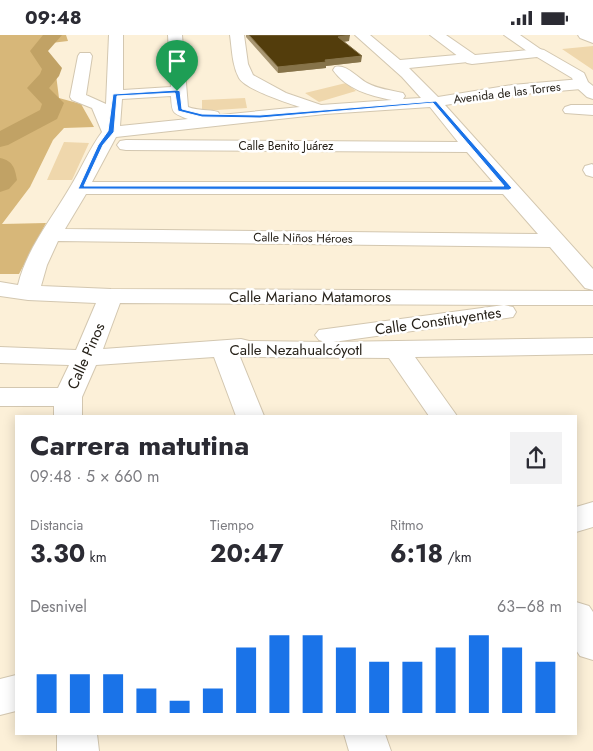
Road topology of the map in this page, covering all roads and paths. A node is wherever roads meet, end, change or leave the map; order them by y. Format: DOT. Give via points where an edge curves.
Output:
graph roads {
  1 [pos="116,35"];
  2 [pos="175,35"];
  3 [pos="237,35"];
  4 [pos="362,35"];
  5 [pos="436,35"];
  6 [pos="511,35"];
  7 [pos="585,35"];
  8 [pos="593,39"];
  9 [pos="539,53"];
  10 [pos="85,56"];
  11 [pos="470,59"];
  12 [pos="402,69"];
  13 [pos="340,70"];
  14 [pos="584,78"];
  15 [pos="512,90"];
  16 [pos="177,91"];
  17 [pos="593,94"];
  18 [pos="115,95"];
  19 [pos="432,100"];
  20 [pos="530,104"];
  21 [pos="348,108"];
  22 [pos="325,109"];
  23 [pos="571,110"];
  24 [pos="593,110"];
  25 [pos="260,116"];
  26 [pos="106,138"];
  27 [pos="378,147"];
  28 [pos="472,147"];
  29 [pos="80,188"];
  30 [pos="509,188"];
  31 [pos="50,235"];
  32 [pos="556,241"];
  33 [pos="593,283"];
  34 [pos="0,289"];
  35 [pos="28,293"];
  36 [pos="112,296"];
  37 [pos="593,299"];
  38 [pos="593,346"];
  39 [pos="224,349"];
  40 [pos="397,350"];
  41 [pos="0,355"];
  42 [pos="86,358"];
  43 [pos="0,397"];
  44 [pos="68,406"];
  45 [pos="250,415"];
  46 [pos="442,415"];
  47 [pos="593,514"];
  48 [pos="577,520"];
  49 [pos="577,619"];
  50 [pos="593,644"];
  51 [pos="15,693"];
  52 [pos="0,697"];
  53 [pos="78,735"];
  54 [pos="365,735"];
  55 [pos="78,751"];
  56 [pos="370,751"];
  1 -- 18 [label="street"];
  2 -- 16 [label="street"];
  3 -- 22 [label="street" via="246,78 280,96"];
  4 -- 12 [label="street"];
  5 -- 11 [label="street"];
  6 -- 9 [label="street"];
  7 -- 8 [label="street"];
  9 -- 11 [label="street"];
  9 -- 14 [label="street"];
  10 -- 26 [label="street" via="78,97 99,105"];
  11 -- 12 [label="street" via="458,72"];
  12 -- 19 [label="street"];
  13 -- 19 [label="street" via="353,83 369,91"];
  14 -- 15 [label="street, Avenida de las Torres"];
  14 -- 17 [label="street"];
  15 -- 19 [label="street, Avenida de las Torres"];
  15 -- 20 [label="street"];
  16 -- 18 [label="street"];
  16 -- 25 [label="street" via="180,110 186,113"];
  18 -- 26 [label="street"];
  19 -- 21 [label="street"];
  19 -- 28 [label="street"];
  21 -- 22 [label="street"];
  21 -- 27 [label="street"];
  22 -- 25 [label="street"];
  23 -- 24 [label="street"];
  25 -- 26 [label="street"];
  26 -- 27 [label="street, Calle Benito Juárez"];
  26 -- 29 [label="street"];
  27 -- 28 [label="street, Calle Benito Juárez"];
  28 -- 30 [label="street"];
  29 -- 30 [label="street"];
  29 -- 31 [label="street"];
  30 -- 32 [label="street"];
  31 -- 32 [label="street, Calle Niños Héroes"];
  31 -- 35 [label="street" via="31,273"];
  32 -- 33 [label="street"];
  34 -- 35 [label="street, Calle Mariano Matamoros"];
  35 -- 36 [label="street, Calle Mariano Matamoros"];
  36 -- 37 [label="street, Calle Mariano Matamoros"];
  36 -- 42 [label="street, Calle Pinos"];
  37 -- 39 [label="street, Calle Constituyentes"];
  38 -- 40 [label="street, Calle Nezahualcóyotl"];
  39 -- 40 [label="street, Calle Nezahualcóyotl"];
  39 -- 42 [label="street, Calle Nezahualcóyotl"];
  39 -- 45 [label="street"];
  40 -- 46 [label="street"];
  41 -- 42 [label="street, Calle Nezahualcóyotl"];
  42 -- 44 [label="street, Calle Pinos"];
  43 -- 44 [label="street"];
  47 -- 48 [label="street"];
  49 -- 50 [label="street"];
  51 -- 52 [label="street"];
  53 -- 55 [label="street"];
  54 -- 56 [label="street"];
}
